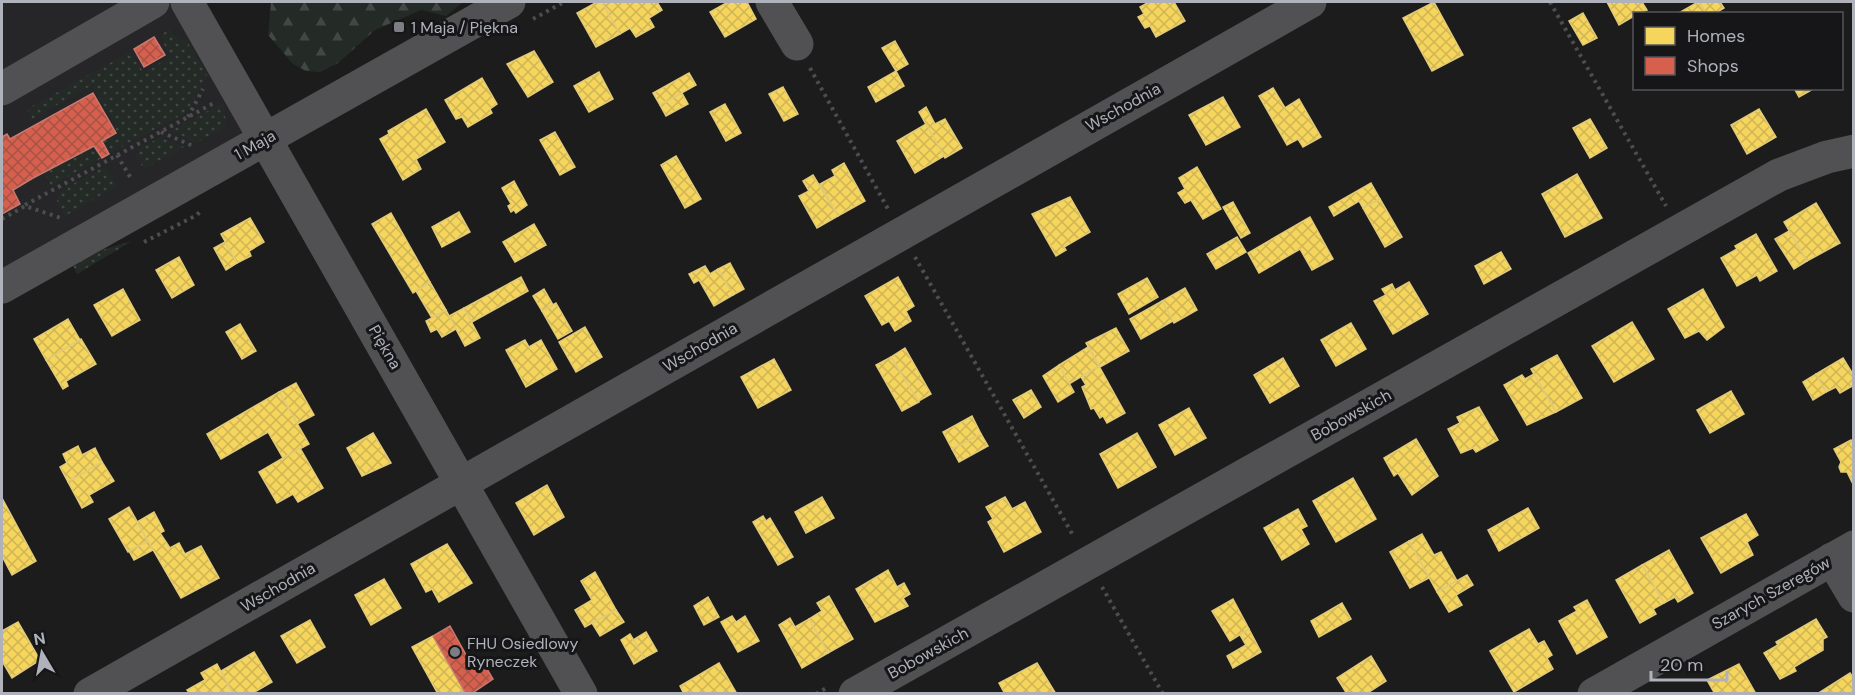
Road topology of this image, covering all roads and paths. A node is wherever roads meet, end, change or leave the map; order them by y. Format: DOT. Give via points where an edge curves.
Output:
graph roads {
  1 [pos="153,2"];
  2 [pos="187,2"];
  3 [pos="509,2"];
  4 [pos="772,2"];
  5 [pos="1310,2"];
  6 [pos="1550,2"];
  7 [pos="797,44"];
  8 [pos="206,84"];
  9 [pos="2,89"];
  10 [pos="224,98"];
  11 [pos="188,117"];
  12 [pos="161,131"];
  13 [pos="266,139"];
  14 [pos="1854,151"];
  15 [pos="186,154"];
  16 [pos="117,155"];
  17 [pos="125,188"];
  18 [pos="25,206"];
  19 [pos="1671,214"];
  20 [pos="2,219"];
  21 [pos="68,220"];
  22 [pos="901,232"];
  23 [pos="2,287"];
  24 [pos="461,482"];
  25 [pos="1079,546"];
  26 [pos="1843,553"];
  27 [pos="1098,580"];
  28 [pos="1854,596"];
  29 [pos="90,693"];
  30 [pos="581,693"];
  31 [pos="855,693"];
  32 [pos="1162,693"];
  33 [pos="1594,693"];
  1 -- 9 [label="street"];
  2 -- 13 [label="street, Piękna"];
  3 -- 13 [label="street, 1 Maja"];
  4 -- 7 [label="street"];
  5 -- 22 [label="street, Wschodnia"];
  6 -- 19 [label="path"];
  7 -- 22 [label="path"];
  8 -- 11 [label="path"];
  10 -- 11 [label="path"];
  11 -- 12 [label="path"];
  12 -- 15 [label="path" via="196,148"];
  12 -- 16 [label="path"];
  13 -- 23 [label="street, 1 Maja"];
  13 -- 24 [label="street, Piękna"];
  14 -- 31 [label="street, Bobowskich" via="1779,175"];
  16 -- 17 [label="path" via="134,183"];
  16 -- 18 [label="path"];
  18 -- 20 [label="path"];
  18 -- 21 [label="path"];
  22 -- 24 [label="street, Wschodnia"];
  22 -- 25 [label="path"];
  24 -- 29 [label="street, Wschodnia"];
  24 -- 30 [label="street, Piękna"];
  26 -- 28 [label="street"];
  26 -- 33 [label="street, Szarych Szeregów"];
  27 -- 32 [label="path"];
}
